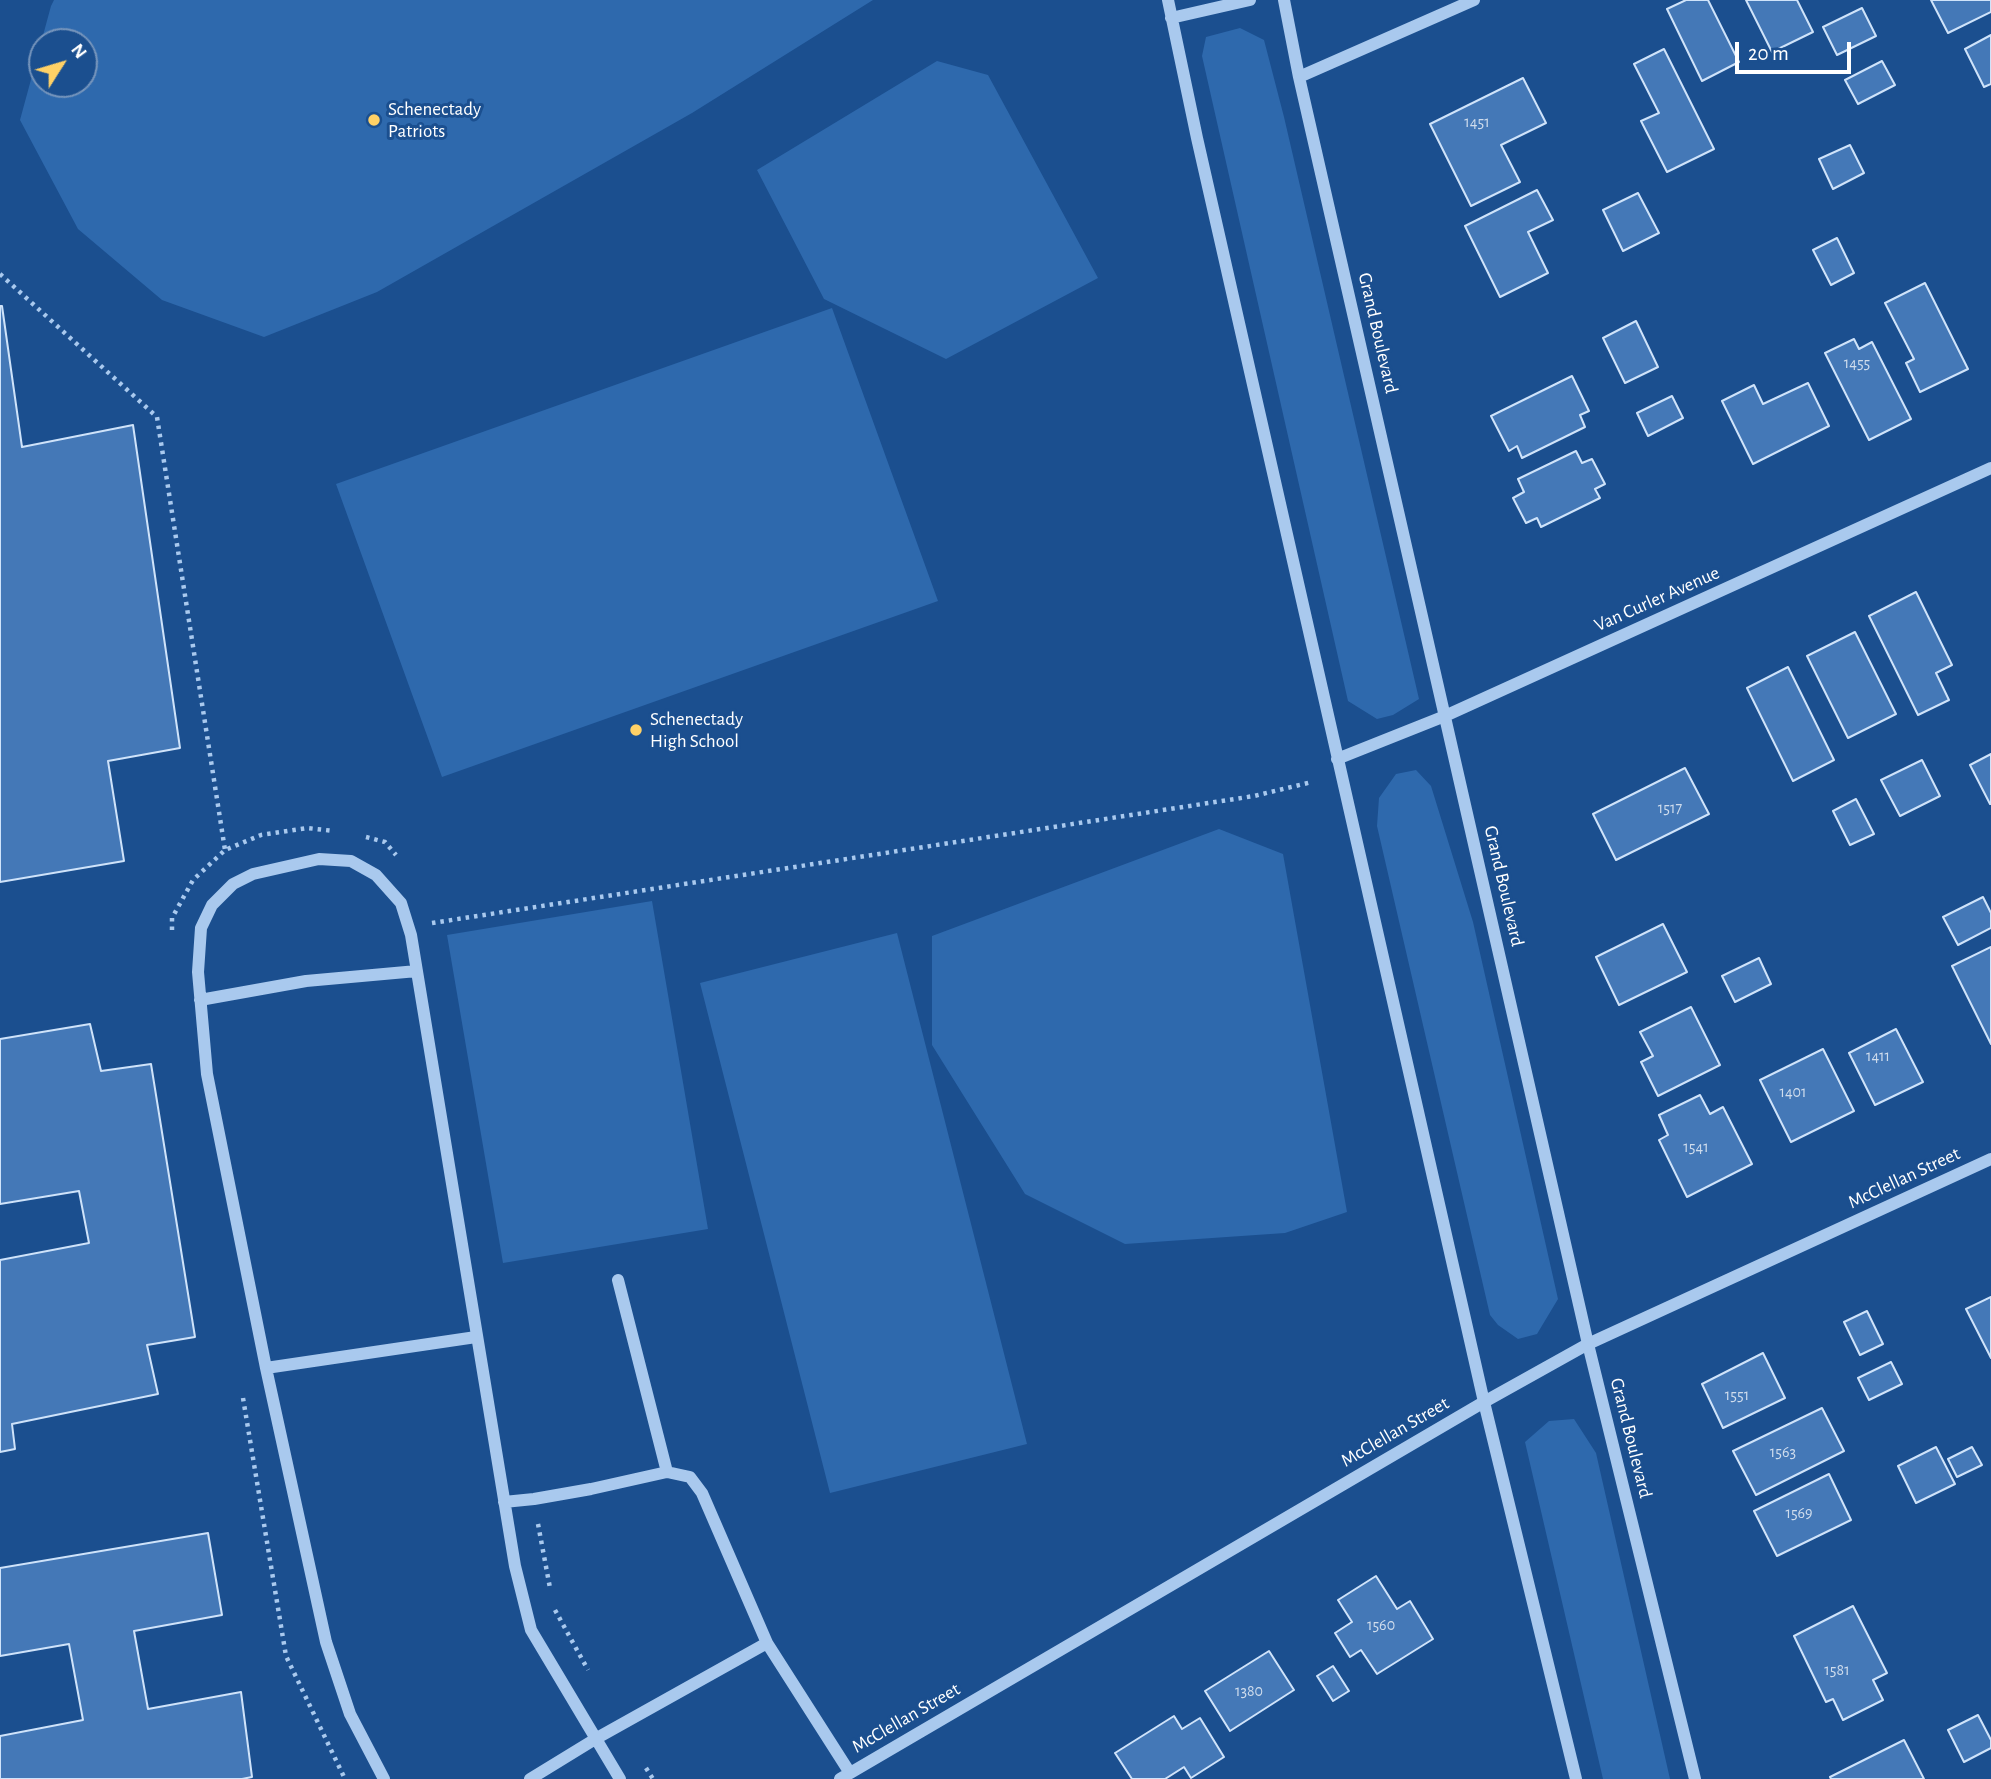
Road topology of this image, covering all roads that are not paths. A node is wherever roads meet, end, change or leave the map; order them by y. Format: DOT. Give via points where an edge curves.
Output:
graph roads {
  1 [pos="1168,0"];
  2 [pos="1250,0"];
  3 [pos="1284,0"];
  4 [pos="1474,0"];
  5 [pos="1171,18"];
  6 [pos="1299,77"];
  7 [pos="1991,468"];
  8 [pos="1446,716"];
  9 [pos="1336,759"];
  10 [pos="417,971"];
  11 [pos="200,1000"];
  12 [pos="1991,1159"];
  13 [pos="618,1280"];
  14 [pos="476,1336"];
  15 [pos="1588,1344"];
  16 [pos="266,1368"];
  17 [pos="1484,1402"];
  18 [pos="667,1472"];
  19 [pos="504,1502"];
  20 [pos="767,1643"];
  21 [pos="597,1738"];
  22 [pos="845,1776"];
  23 [pos="384,1779"];
  24 [pos="530,1779"];
  25 [pos="621,1779"];
  26 [pos="1576,1779"];
  27 [pos="1695,1779"];
  1 -- 5 [label="street"];
  2 -- 5 [label="street"];
  3 -- 6 [label="street, Grand Boulevard"];
  4 -- 6 [label="street"];
  5 -- 9 [label="street"];
  6 -- 8 [label="street, Grand Boulevard"];
  7 -- 8 [label="street, Van Curler Avenue"];
  8 -- 9 [label="street, Van Curler Avenue"];
  8 -- 15 [label="street, Grand Boulevard"];
  9 -- 17 [label="street"];
  10 -- 11 [label="street" via="306,981"];
  10 -- 11 [label="street" via="401,903 376,875 351,861 319,859 253,874 233,884 212,905 201,928"];
  10 -- 14 [label="street"];
  11 -- 16 [label="street" via="207,1074"];
  12 -- 15 [label="street, McClellan Street"];
  13 -- 18 [label="street"];
  14 -- 16 [label="street"];
  14 -- 19 [label="street"];
  15 -- 17 [label="street, McClellan Street"];
  15 -- 27 [label="street, Grand Boulevard"];
  16 -- 23 [label="street" via="326,1642 350,1713"];
  17 -- 22 [label="street, McClellan Street"];
  17 -- 26 [label="street"];
  18 -- 19 [label="street"];
  18 -- 20 [label="street" via="690,1477 702,1493"];
  19 -- 21 [label="street" via="531,1630"];
  20 -- 21 [label="street"];
  20 -- 22 [label="street"];
  21 -- 24 [label="street"];
  21 -- 25 [label="street"];
}
